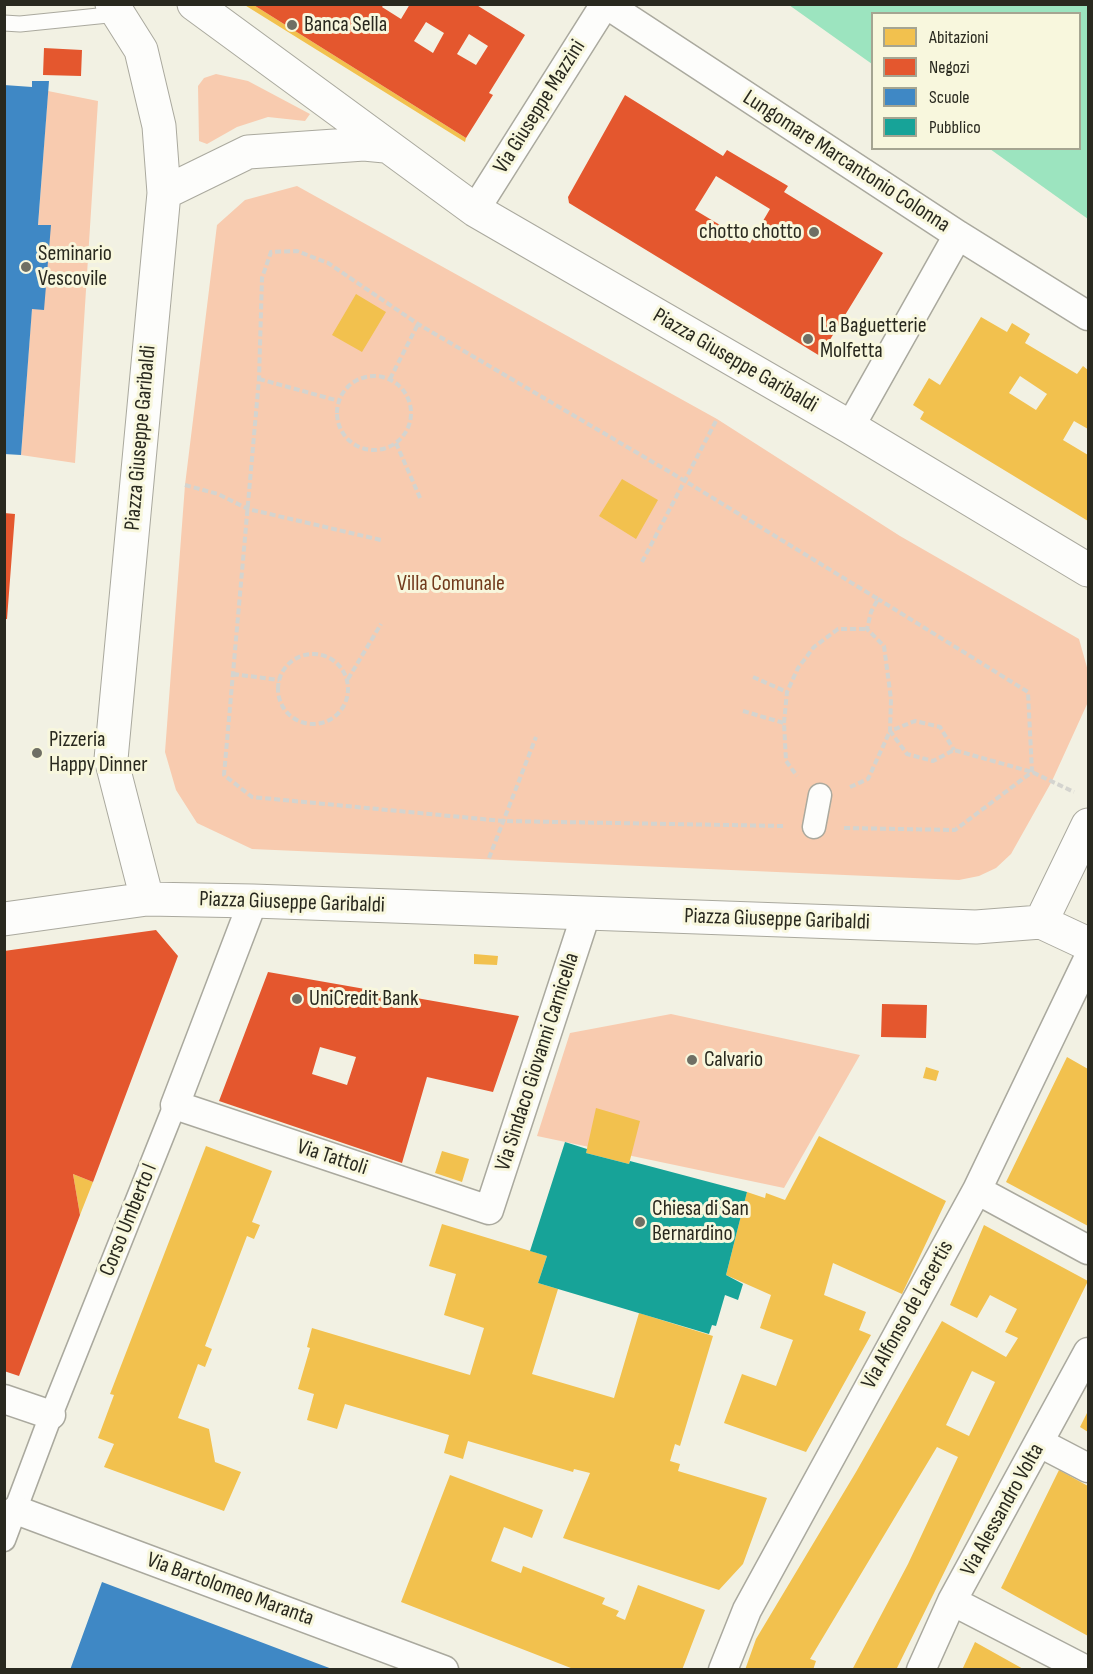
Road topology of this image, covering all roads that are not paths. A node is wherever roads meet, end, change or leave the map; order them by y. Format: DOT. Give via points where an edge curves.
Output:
graph roads {
  1 [pos="194,4"];
  2 [pos="605,4"];
  3 [pos="115,9"];
  4 [pos="4,23"];
  5 [pos="386,146"];
  6 [pos="164,193"];
  7 [pos="475,210"];
  8 [pos="958,235"];
  9 [pos="1089,316"];
  10 [pos="850,428"];
  11 [pos="1089,570"];
  12 [pos="820,795"];
  13 [pos="1084,810"];
  14 [pos="814,827"];
  15 [pos="147,899"];
  16 [pos="253,901"];
  17 [pos="586,914"];
  18 [pos="4,919"];
  19 [pos="1041,922"];
  20 [pos="1089,944"];
  21 [pos="1089,959"];
  22 [pos="175,1105"];
  23 [pos="977,1190"];
  24 [pos="489,1210"];
  25 [pos="1089,1250"];
  26 [pos="1089,1352"];
  27 [pos="4,1399"];
  28 [pos="51,1415"];
  29 [pos="1040,1443"];
  30 [pos="1089,1468"];
  31 [pos="16,1510"];
  32 [pos="4,1540"];
  33 [pos="952,1601"];
  34 [pos="444,1670"];
  35 [pos="723,1670"];
  36 [pos="921,1670"];
  37 [pos="1086,1670"];
  1 -- 5 [label="street, Piazza Giuseppe Garibaldi"];
  2 -- 7 [label="street, Via Giuseppe Mazzini"];
  2 -- 8 [label="street, Lungomare Marcantonio Colonna"];
  3 -- 4 [label="lane"];
  3 -- 6 [label="street, Piazza Giuseppe Garibaldi" via="141,50 159,126"];
  5 -- 6 [label="street" via="248,152"];
  5 -- 7 [label="street, Piazza Giuseppe Garibaldi"];
  6 -- 15 [label="street, Piazza Giuseppe Garibaldi" via="111,759"];
  7 -- 10 [label="street, Piazza Giuseppe Garibaldi"];
  8 -- 9 [label="street, Lungomare Marcantonio Colonna"];
  8 -- 10 [label="street"];
  10 -- 11 [label="street, Piazza Giuseppe Garibaldi"];
  12 -- 14 [label="street"];
  13 -- 19 [label="street"];
  15 -- 16 [label="street, Piazza Giuseppe Garibaldi"];
  15 -- 18 [label="street"];
  16 -- 17 [label="street, Piazza Giuseppe Garibaldi"];
  16 -- 22 [label="street, Corso Umberto I"];
  17 -- 19 [label="street, Piazza Giuseppe Garibaldi" via="976,927"];
  17 -- 24 [label="street, Via Sindaco Giovanni Carnicella"];
  19 -- 20 [label="street"];
  21 -- 23 [label="street, Via Alfonso de Lacertis"];
  22 -- 24 [label="street, Via Tattoli"];
  22 -- 28 [label="street, Corso Umberto I"];
  23 -- 25 [label="street"];
  23 -- 35 [label="street, Via Alfonso de Lacertis" via="747,1610"];
  26 -- 29 [label="street, Via Alessandro Volta"];
  27 -- 28 [label="street"];
  28 -- 31 [label="street, Corso Umberto I"];
  29 -- 30 [label="street"];
  29 -- 33 [label="street, Via Alessandro Volta"];
  31 -- 32 [label="street, Corso Umberto I"];
  31 -- 34 [label="street, Via Bartolomeo Maranta"];
  33 -- 36 [label="street, Via Alessandro Volta"];
  33 -- 37 [label="street"];
}
